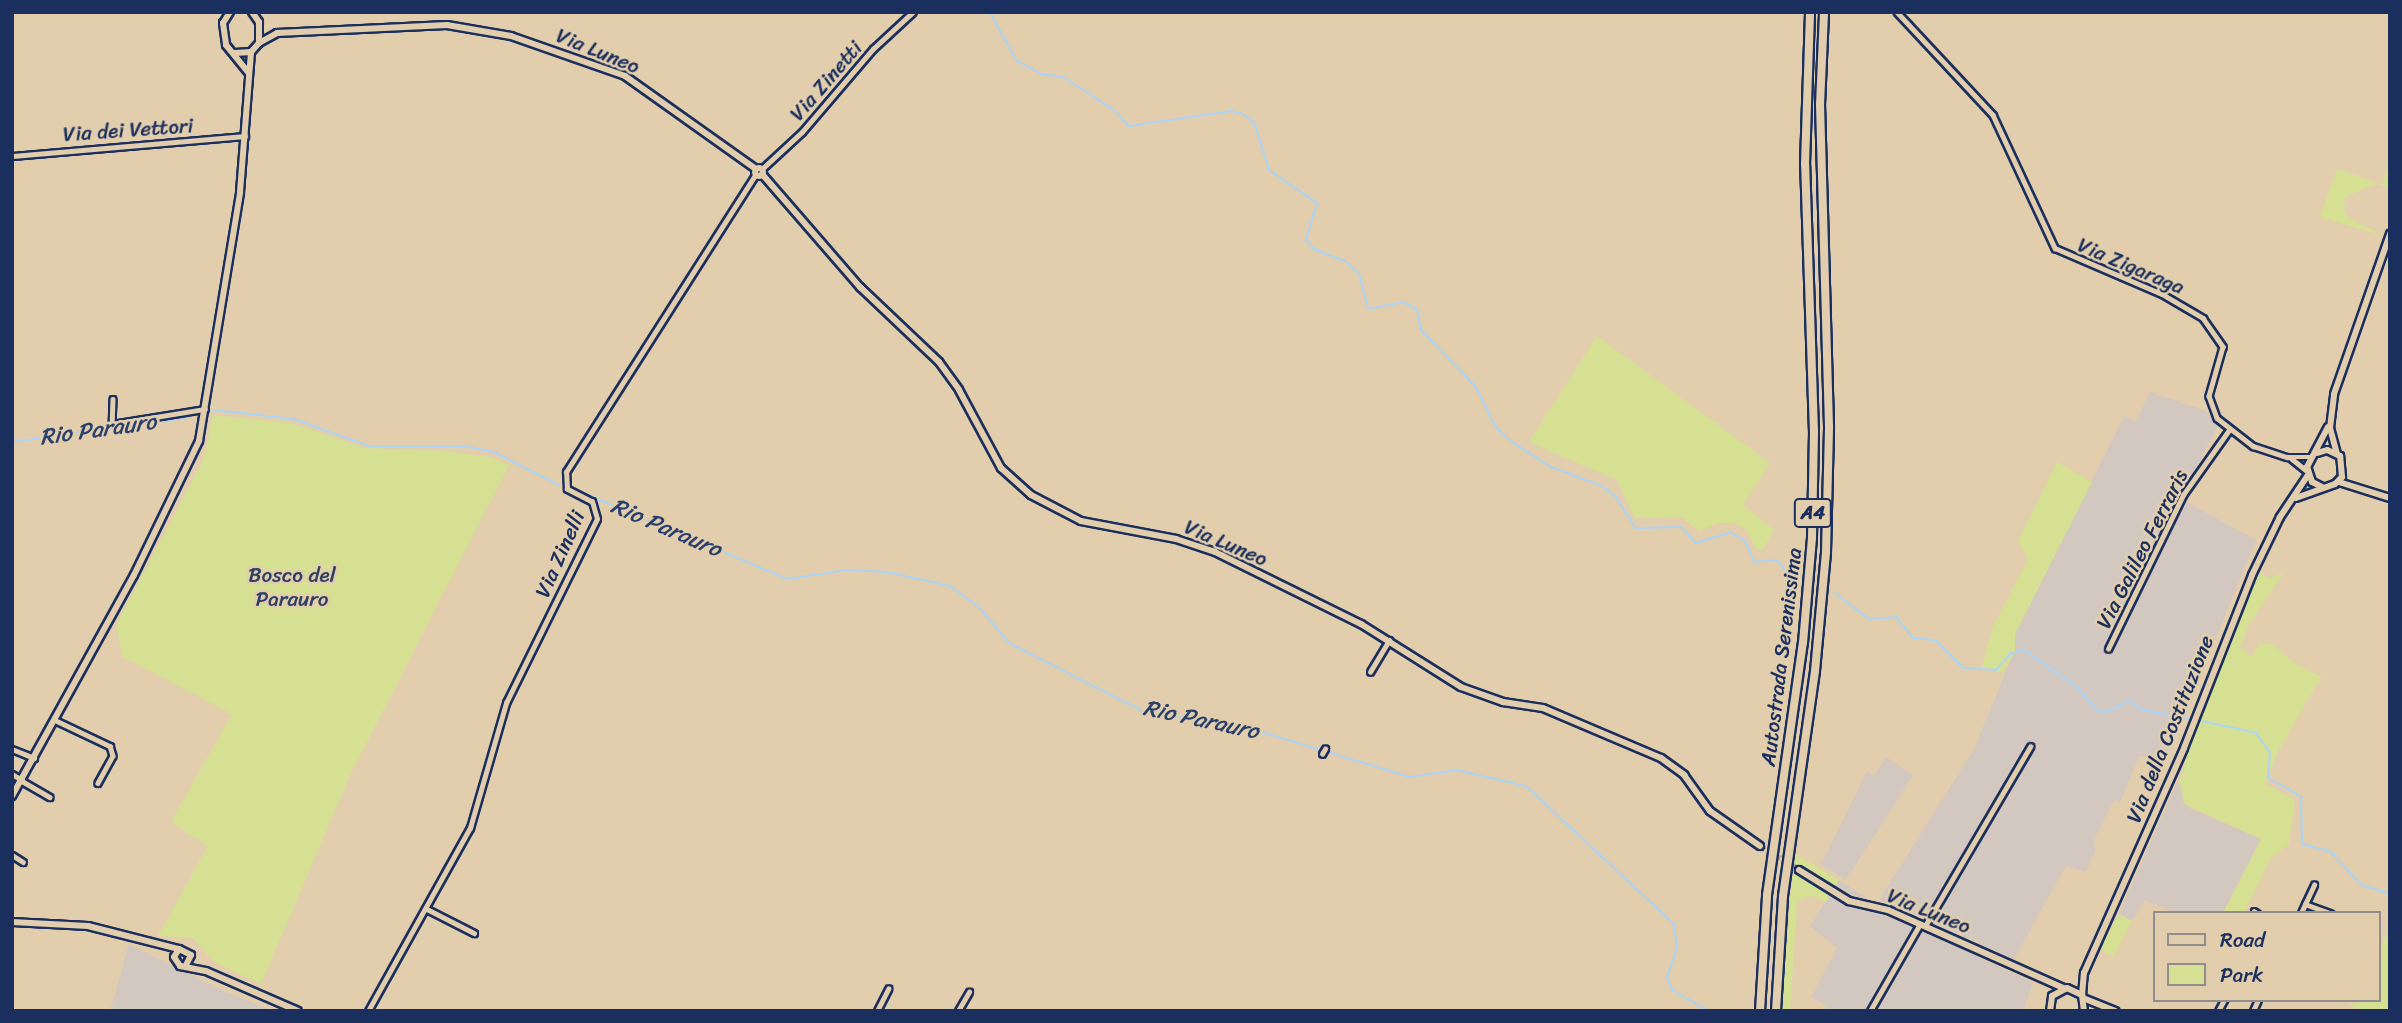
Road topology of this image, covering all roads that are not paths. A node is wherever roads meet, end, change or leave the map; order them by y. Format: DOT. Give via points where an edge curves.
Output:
graph roads {
  1 [pos="218,12"];
  2 [pos="230,12"];
  3 [pos="913,12"];
  4 [pos="1810,12"];
  5 [pos="1824,12"];
  6 [pos="1897,12"];
  7 [pos="254,13"];
  8 [pos="223,23"];
  9 [pos="259,26"];
  10 [pos="277,33"];
  11 [pos="259,43"];
  12 [pos="251,52"];
  13 [pos="235,54"];
  14 [pos="250,74"];
  15 [pos="246,136"];
  16 [pos="12,156"];
  17 [pos="759,171"];
  18 [pos="2390,234"];
  19 [pos="113,399"];
  20 [pos="206,408"];
  21 [pos="2330,422"];
  22 [pos="2229,430"];
  23 [pos="2337,454"];
  24 [pos="2314,455"];
  25 [pos="2287,457"];
  26 [pos="2344,467"];
  27 [pos="2308,473"];
  28 [pos="2339,482"];
  29 [pos="2360,485"];
  30 [pos="2323,487"];
  31 [pos="2390,498"];
  32 [pos="2293,500"];
  33 [pos="1389,640"];
  34 [pos="2108,649"];
  35 [pos="1370,672"];
  36 [pos="57,721"];
  37 [pos="2030,747"];
  38 [pos="12,749"];
  39 [pos="34,759"];
  40 [pos="12,774"];
  41 [pos="22,780"];
  42 [pos="98,783"];
  43 [pos="12,796"];
  44 [pos="50,797"];
  45 [pos="1760,846"];
  46 [pos="12,855"];
  47 [pos="23,862"];
  48 [pos="1798,870"];
  49 [pos="2314,885"];
  50 [pos="2305,904"];
  51 [pos="427,909"];
  52 [pos="2302,911"];
  53 [pos="2324,911"];
  54 [pos="12,922"];
  55 [pos="1923,925"];
  56 [pos="474,933"];
  57 [pos="142,943"];
  58 [pos="181,949"];
  59 [pos="191,955"];
  60 [pos="174,959"];
  61 [pos="186,965"];
  62 [pos="206,971"];
  63 [pos="2084,973"];
  64 [pos="2049,983"];
  65 [pos="2065,988"];
  66 [pos="888,989"];
  67 [pos="969,992"];
  68 [pos="2051,997"];
  69 [pos="2082,997"];
  70 [pos="2104,1005"];
  71 [pos="2085,1010"];
  72 [pos="298,1011"];
  73 [pos="368,1011"];
  74 [pos="877,1011"];
  75 [pos="958,1011"];
  76 [pos="1760,1011"];
  77 [pos="1776,1011"];
  78 [pos="1870,1011"];
  79 [pos="2050,1011"];
  80 [pos="2115,1011"];
  1 -- 8 [label="main road"];
  2 -- 8 [label="main road"];
  3 -- 17 [label="street, Via Zinetti"];
  4 -- 76 [label="highway, Autostrada Serenissima / A4" via="1805,164 1814,432 1812,537 1804,643 1767,895"];
  5 -- 77 [label="highway, Autostrada Serenissima / A4" via="1820,105 1827,531 1816,657 1783,896"];
  6 -- 22 [label="street, Via Zigaraga" via="1993,115 2055,248 2170,298 2215,331 2224,351 2209,403"];
  7 -- 9 [label="main road"];
  8 -- 13 [label="main road" via="226,45"];
  9 -- 10 [label="main road"];
  9 -- 11 [label="main road"];
  10 -- 11 [label="main road"];
  10 -- 17 [label="main road, Via Luneo" via="447,24 511,36 625,76"];
  11 -- 12 [label="main road"];
  12 -- 13 [label="main road"];
  12 -- 14 [label="main road"];
  13 -- 14 [label="main road"];
  14 -- 15 [label="main road"];
  15 -- 16 [label="street, Via dei Vettori"];
  15 -- 20 [label="main road"];
  17 -- 33 [label="main road, Via Luneo" via="860,287 939,362 1001,468 1024,490 1081,521 1215,552"];
  17 -- 51 [label="street, Via Zinelli" via="566,472 567,489 592,502 597,519 506,703 470,828"];
  18 -- 21 [label="main road" via="2334,394"];
  19 -- 20 [label="street" via="112,424"];
  20 -- 36 [label="main road" via="190,465"];
  21 -- 23 [label="main road"];
  21 -- 24 [label="main road"];
  22 -- 25 [label="street, Via Zigaraga" via="2253,446"];
  22 -- 34 [label="street, Via Galileo Ferraris" via="2183,495"];
  23 -- 24 [label="main road"];
  23 -- 26 [label="main road"];
  24 -- 25 [label="street, Via Zigaraga"];
  24 -- 27 [label="main road"];
  25 -- 27 [label="street, Via Zigaraga"];
  26 -- 28 [label="main road"];
  26 -- 29 [label="main road"];
  27 -- 30 [label="main road"];
  27 -- 32 [label="main road, Via della Costituzione"];
  28 -- 29 [label="main road"];
  28 -- 30 [label="main road"];
  29 -- 31 [label="main road"];
  30 -- 32 [label="main road, Via della Costituzione"];
  32 -- 63 [label="main road, Via della Costituzione" via="2252,575 2194,724"];
  33 -- 35 [label="street"];
  33 -- 45 [label="main road, Via Luneo" via="1461,687 1503,702 1543,708 1661,758 1684,775 1710,811"];
  36 -- 39 [label="main road"];
  36 -- 42 [label="street" via="110,746 113,756"];
  37 -- 55 [label="street"];
  38 -- 39 [label="street"];
  39 -- 41 [label="main road"];
  40 -- 41 [label="street"];
  41 -- 43 [label="main road"];
  41 -- 44 [label="street"];
  46 -- 47 [label="street"];
  48 -- 55 [label="main road, Via Luneo" via="1849,901"];
  49 -- 50 [label="street"];
  50 -- 52 [label="street"];
  50 -- 53 [label="street"];
  51 -- 56 [label="street"];
  51 -- 73 [label="street, Via Zinelli"];
  54 -- 57 [label="main road" via="89,926"];
  55 -- 64 [label="main road, Via Luneo"];
  55 -- 78 [label="street"];
  57 -- 58 [label="main road"];
  57 -- 60 [label="main road"];
  58 -- 59 [label="main road"];
  58 -- 60 [label="main road"];
  59 -- 61 [label="main road"];
  59 -- 62 [label="main road"];
  60 -- 61 [label="main road"];
  61 -- 62 [label="main road"];
  62 -- 72 [label="main road"];
  63 -- 65 [label="main road, Via della Costituzione"];
  63 -- 69 [label="main road, Via della Costituzione"];
  64 -- 65 [label="main road, Via Luneo"];
  64 -- 68 [label="main road"];
  65 -- 68 [label="main road, Via della Costituzione"];
  65 -- 69 [label="main road, Via Luneo"];
  66 -- 74 [label="street"];
  67 -- 75 [label="street"];
  68 -- 79 [label="main road"];
  69 -- 70 [label="main road"];
  69 -- 71 [label="main road, Via della Costituzione"];
  70 -- 71 [label="main road"];
  70 -- 80 [label="main road"];
}
